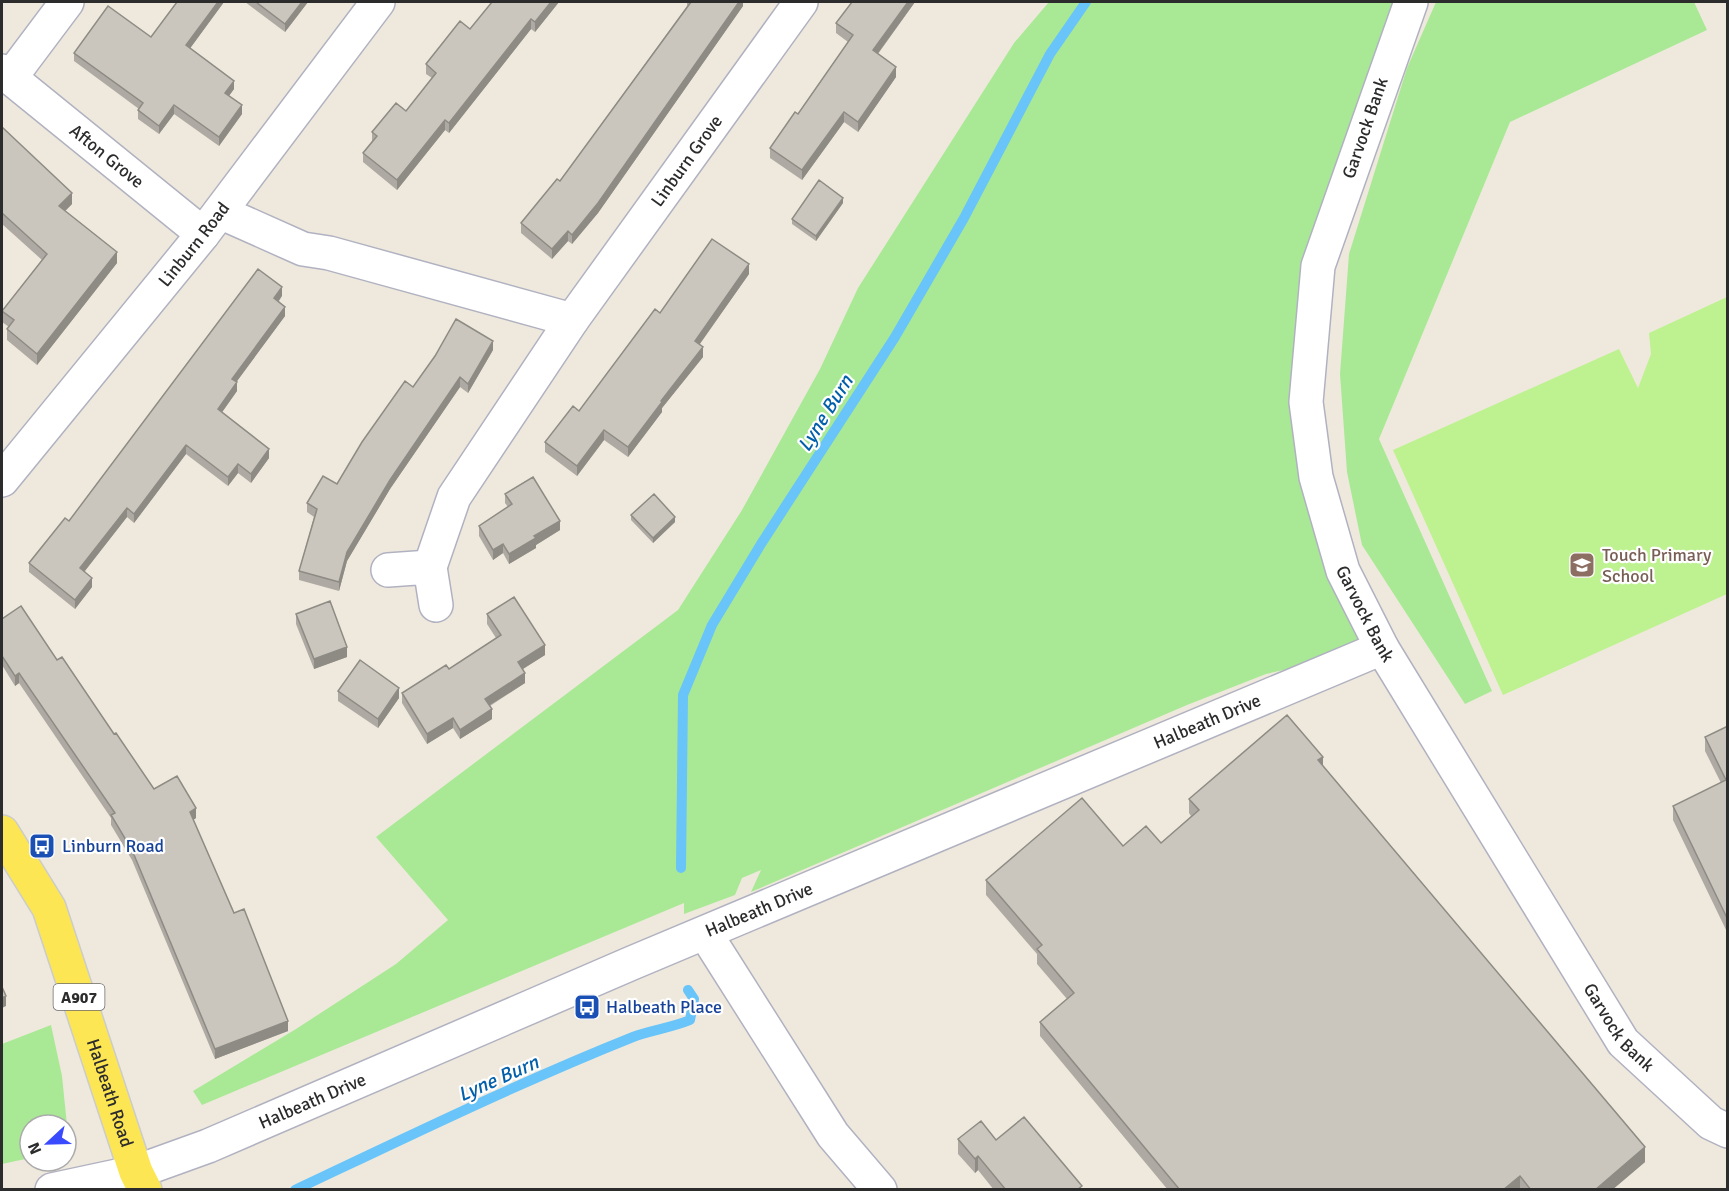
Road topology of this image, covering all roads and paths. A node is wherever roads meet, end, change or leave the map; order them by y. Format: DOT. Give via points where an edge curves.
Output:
graph roads {
  1 [pos="67,2"];
  2 [pos="378,2"];
  3 [pos="801,2"];
  4 [pos="1411,2"];
  5 [pos="6,74"];
  6 [pos="211,223"];
  7 [pos="572,320"];
  8 [pos="2,480"];
  9 [pos="430,567"];
  10 [pos="388,570"];
  11 [pos="436,605"];
  12 [pos="1382,648"];
  13 [pos="2,832"];
  14 [pos="705,933"];
  15 [pos="1728,1131"];
  16 [pos="141,1181"];
  17 [pos="52,1190"];
  18 [pos="880,1190"];
  1 -- 5 [label="street, Afton Grove"];
  2 -- 6 [label="street, Linburn Road"];
  3 -- 7 [label="street, Linburn Grove"];
  4 -- 12 [label="street, Garvock Bank" via="1318,266 1306,402 1316,477 1343,571"];
  5 -- 6 [label="street, Afton Grove"];
  6 -- 7 [label="street"];
  6 -- 8 [label="street, Linburn Road"];
  7 -- 9 [label="street, Linburn Grove" via="454,497"];
  9 -- 10 [label="street"];
  9 -- 11 [label="street, Linburn Grove"];
  12 -- 14 [label="street, Halbeath Drive"];
  12 -- 15 [label="street, Garvock Bank" via="1623,1042 1711,1123"];
  13 -- 16 [label="main road, Halbeath Road / A907" via="49,908"];
  14 -- 16 [label="street, Halbeath Drive" via="208,1146"];
  14 -- 18 [label="street" via="833,1135"];
  16 -- 17 [label="street, Halbeath Drive"];
}
